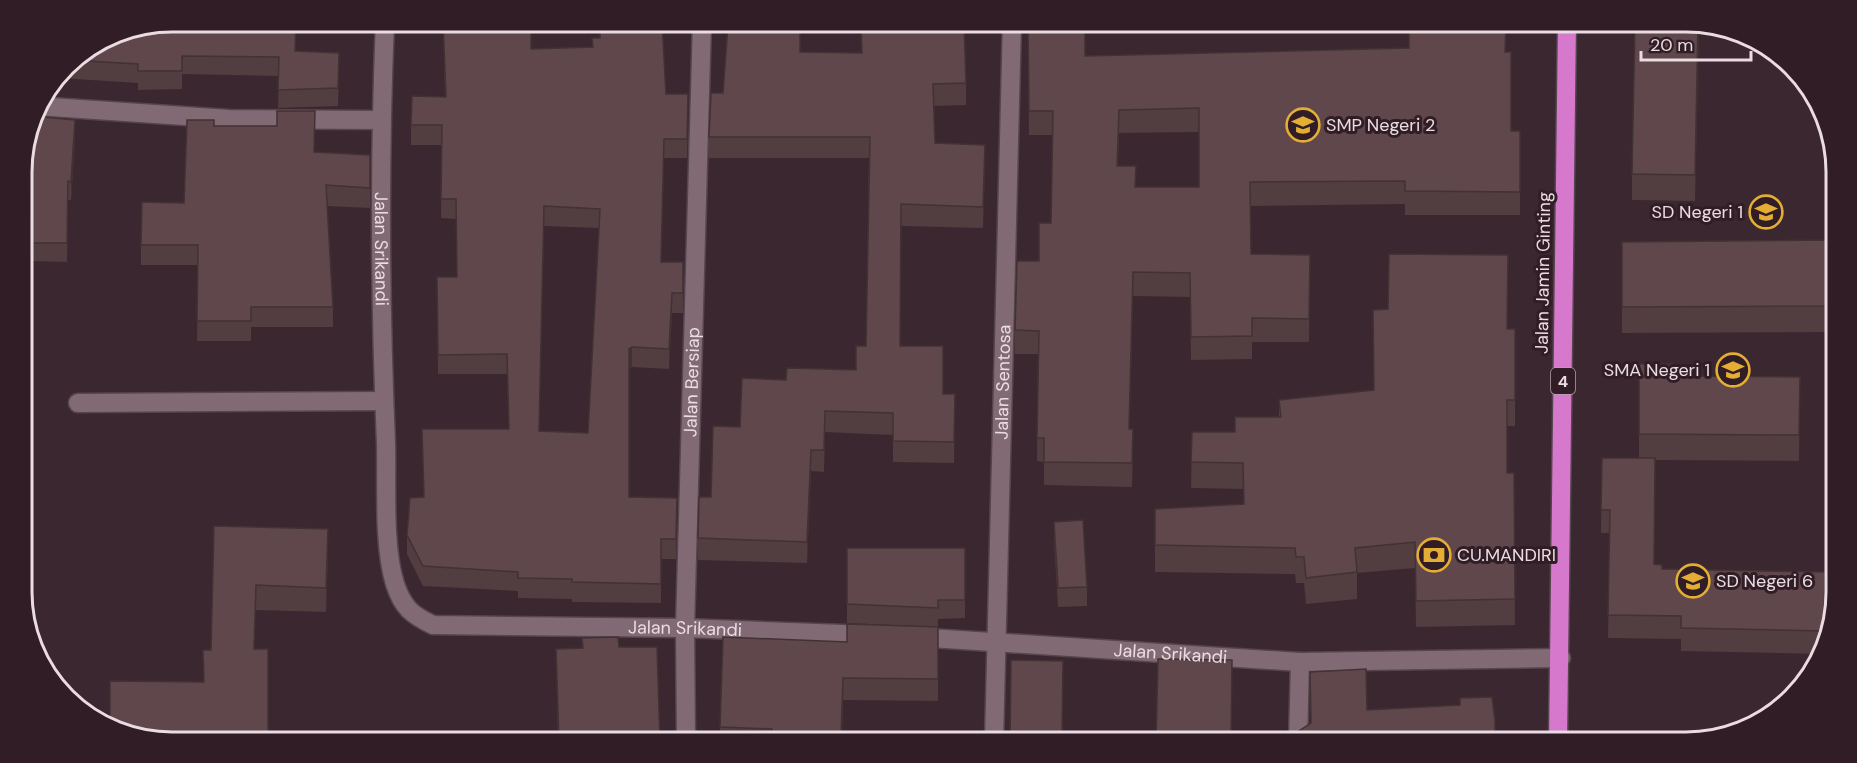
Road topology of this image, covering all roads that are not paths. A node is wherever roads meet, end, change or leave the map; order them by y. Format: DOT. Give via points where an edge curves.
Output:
graph roads {
  1 [pos="385,32"];
  2 [pos="702,32"];
  3 [pos="1012,32"];
  4 [pos="1567,32"];
  5 [pos="47,107"];
  6 [pos="381,120"];
  7 [pos="384,401"];
  8 [pos="78,403"];
  9 [pos="685,628"];
  10 [pos="994,640"];
  11 [pos="1561,658"];
  12 [pos="1300,662"];
  13 [pos="994,731"];
  14 [pos="1298,731"];
  15 [pos="1558,731"];
  16 [pos="686,732"];
  1 -- 6 [label="street, Jalan Srikandi"];
  2 -- 9 [label="street, Jalan Bersiap"];
  3 -- 10 [label="street, Jalan Sentosa"];
  4 -- 11 [label="highway, Jalan Jamin Ginting / 4"];
  5 -- 6 [label="street" via="229,119"];
  6 -- 7 [label="street, Jalan Srikandi"];
  7 -- 8 [label="street"];
  7 -- 9 [label="street, Jalan Srikandi" via="390,554 395,585 411,615 434,625"];
  9 -- 10 [label="street, Jalan Srikandi"];
  9 -- 16 [label="street, Jalan Bersiap"];
  10 -- 12 [label="street, Jalan Srikandi"];
  10 -- 13 [label="street, Jalan Sentosa"];
  11 -- 12 [label="street, Jalan Srikandi"];
  11 -- 15 [label="highway, Jalan Jamin Ginting / 4"];
  12 -- 14 [label="street"];
}
